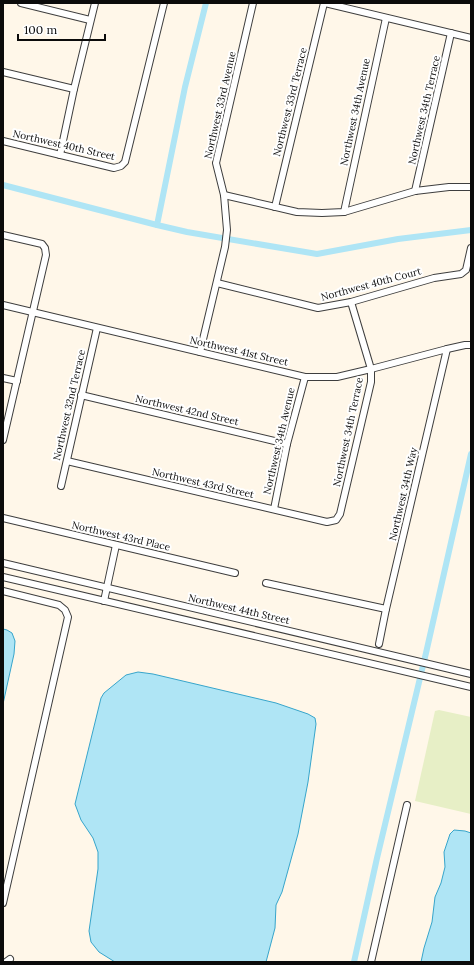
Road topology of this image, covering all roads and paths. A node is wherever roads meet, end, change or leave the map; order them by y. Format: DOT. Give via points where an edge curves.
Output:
graph roads {
  1 [pos="21,3"];
  2 [pos="95,3"];
  3 [pos="164,3"];
  4 [pos="253,3"];
  5 [pos="324,3"];
  6 [pos="386,18"];
  7 [pos="90,20"];
  8 [pos="452,33"];
  9 [pos="471,38"];
  10 [pos="3,72"];
  11 [pos="74,89"];
  12 [pos="3,142"];
  13 [pos="60,155"];
  14 [pos="471,187"];
  15 [pos="415,191"];
  16 [pos="224,196"];
  17 [pos="275,207"];
  18 [pos="344,212"];
  19 [pos="3,235"];
  20 [pos="471,248"];
  21 [pos="217,283"];
  22 [pos="352,302"];
  23 [pos="3,305"];
  24 [pos="32,312"];
  25 [pos="97,328"];
  26 [pos="471,345"];
  27 [pos="447,349"];
  28 [pos="200,352"];
  29 [pos="372,369"];
  30 [pos="305,377"];
  31 [pos="3,378"];
  32 [pos="17,381"];
  33 [pos="81,396"];
  34 [pos="3,440"];
  35 [pos="288,444"];
  36 [pos="67,461"];
  37 [pos="61,486"];
  38 [pos="274,509"];
  39 [pos="3,518"];
  40 [pos="336,520"];
  41 [pos="116,545"];
  42 [pos="3,563"];
  43 [pos="235,573"];
  44 [pos="3,577"];
  45 [pos="266,582"];
  46 [pos="107,588"];
  47 [pos="3,591"];
  48 [pos="104,601"];
  49 [pos="386,609"];
  50 [pos="379,644"];
  51 [pos="373,651"];
  52 [pos="370,664"];
  53 [pos="471,674"];
  54 [pos="471,687"];
  55 [pos="407,805"];
  56 [pos="3,903"];
  57 [pos="371,962"];
  1 -- 7 [label="street"];
  2 -- 7 [label="street"];
  3 -- 13 [label="street, Northwest 40th Street" via="125,162 114,168"];
  4 -- 16 [label="street, Northwest 33rd Avenue" via="216,163"];
  5 -- 6 [label="street"];
  5 -- 17 [label="street, Northwest 33rd Terrace"];
  6 -- 8 [label="street"];
  6 -- 18 [label="street, Northwest 34th Avenue"];
  7 -- 11 [label="street"];
  8 -- 9 [label="street"];
  8 -- 15 [label="street, Northwest 34th Terrace"];
  10 -- 11 [label="street"];
  11 -- 13 [label="street"];
  12 -- 13 [label="street, Northwest 40th Street"];
  14 -- 15 [label="street"];
  15 -- 18 [label="street"];
  16 -- 17 [label="street"];
  16 -- 21 [label="street, Northwest 33rd Avenue" via="227,230"];
  17 -- 18 [label="street" via="297,212"];
  19 -- 24 [label="street" via="42,244 45,248 46,255"];
  20 -- 22 [label="street, Northwest 40th Court" via="466,270 461,274 434,278"];
  21 -- 22 [label="street, Northwest 40th Court" via="318,308"];
  21 -- 28 [label="street, Northwest 33rd Avenue"];
  22 -- 29 [label="street, Northwest 34th Terrace"];
  23 -- 24 [label="street, Northwest 41st Street"];
  24 -- 25 [label="street, Northwest 41st Street"];
  24 -- 32 [label="street"];
  25 -- 28 [label="street, Northwest 41st Street"];
  25 -- 33 [label="street, Northwest 32nd Terrace"];
  26 -- 27 [label="street, Northwest 41st Street"];
  27 -- 29 [label="street, Northwest 41st Street"];
  27 -- 49 [label="street, Northwest 34th Way"];
  28 -- 30 [label="street, Northwest 41st Street"];
  29 -- 30 [label="street, Northwest 41st Street" via="337,377"];
  29 -- 40 [label="street, Northwest 34th Terrace" via="340,514"];
  30 -- 35 [label="street, Northwest 34th Avenue"];
  31 -- 32 [label="street"];
  32 -- 34 [label="street"];
  33 -- 35 [label="street, Northwest 42nd Street"];
  33 -- 36 [label="street, Northwest 32nd Terrace"];
  35 -- 38 [label="street, Northwest 34th Avenue"];
  36 -- 37 [label="street, Northwest 32nd Terrace"];
  36 -- 38 [label="street, Northwest 43rd Street"];
  38 -- 40 [label="street, Northwest 43rd Street" via="327,522"];
  39 -- 41 [label="street, Northwest 43rd Place"];
  41 -- 43 [label="street, Northwest 43rd Place"];
  41 -- 46 [label="street"];
  42 -- 46 [label="street, Northwest 44th Street"];
  44 -- 48 [label="street"];
  45 -- 49 [label="street"];
  46 -- 48 [label="street"];
  46 -- 51 [label="street, Northwest 44th Street"];
  47 -- 56 [label="street" via="59,606 66,610 68,617"];
  48 -- 52 [label="street"];
  49 -- 50 [label="street, Northwest 34th Way"];
  51 -- 52 [label="street"];
  51 -- 53 [label="street, Northwest 44th Street"];
  52 -- 54 [label="street"];
  55 -- 57 [label="street"];
}
